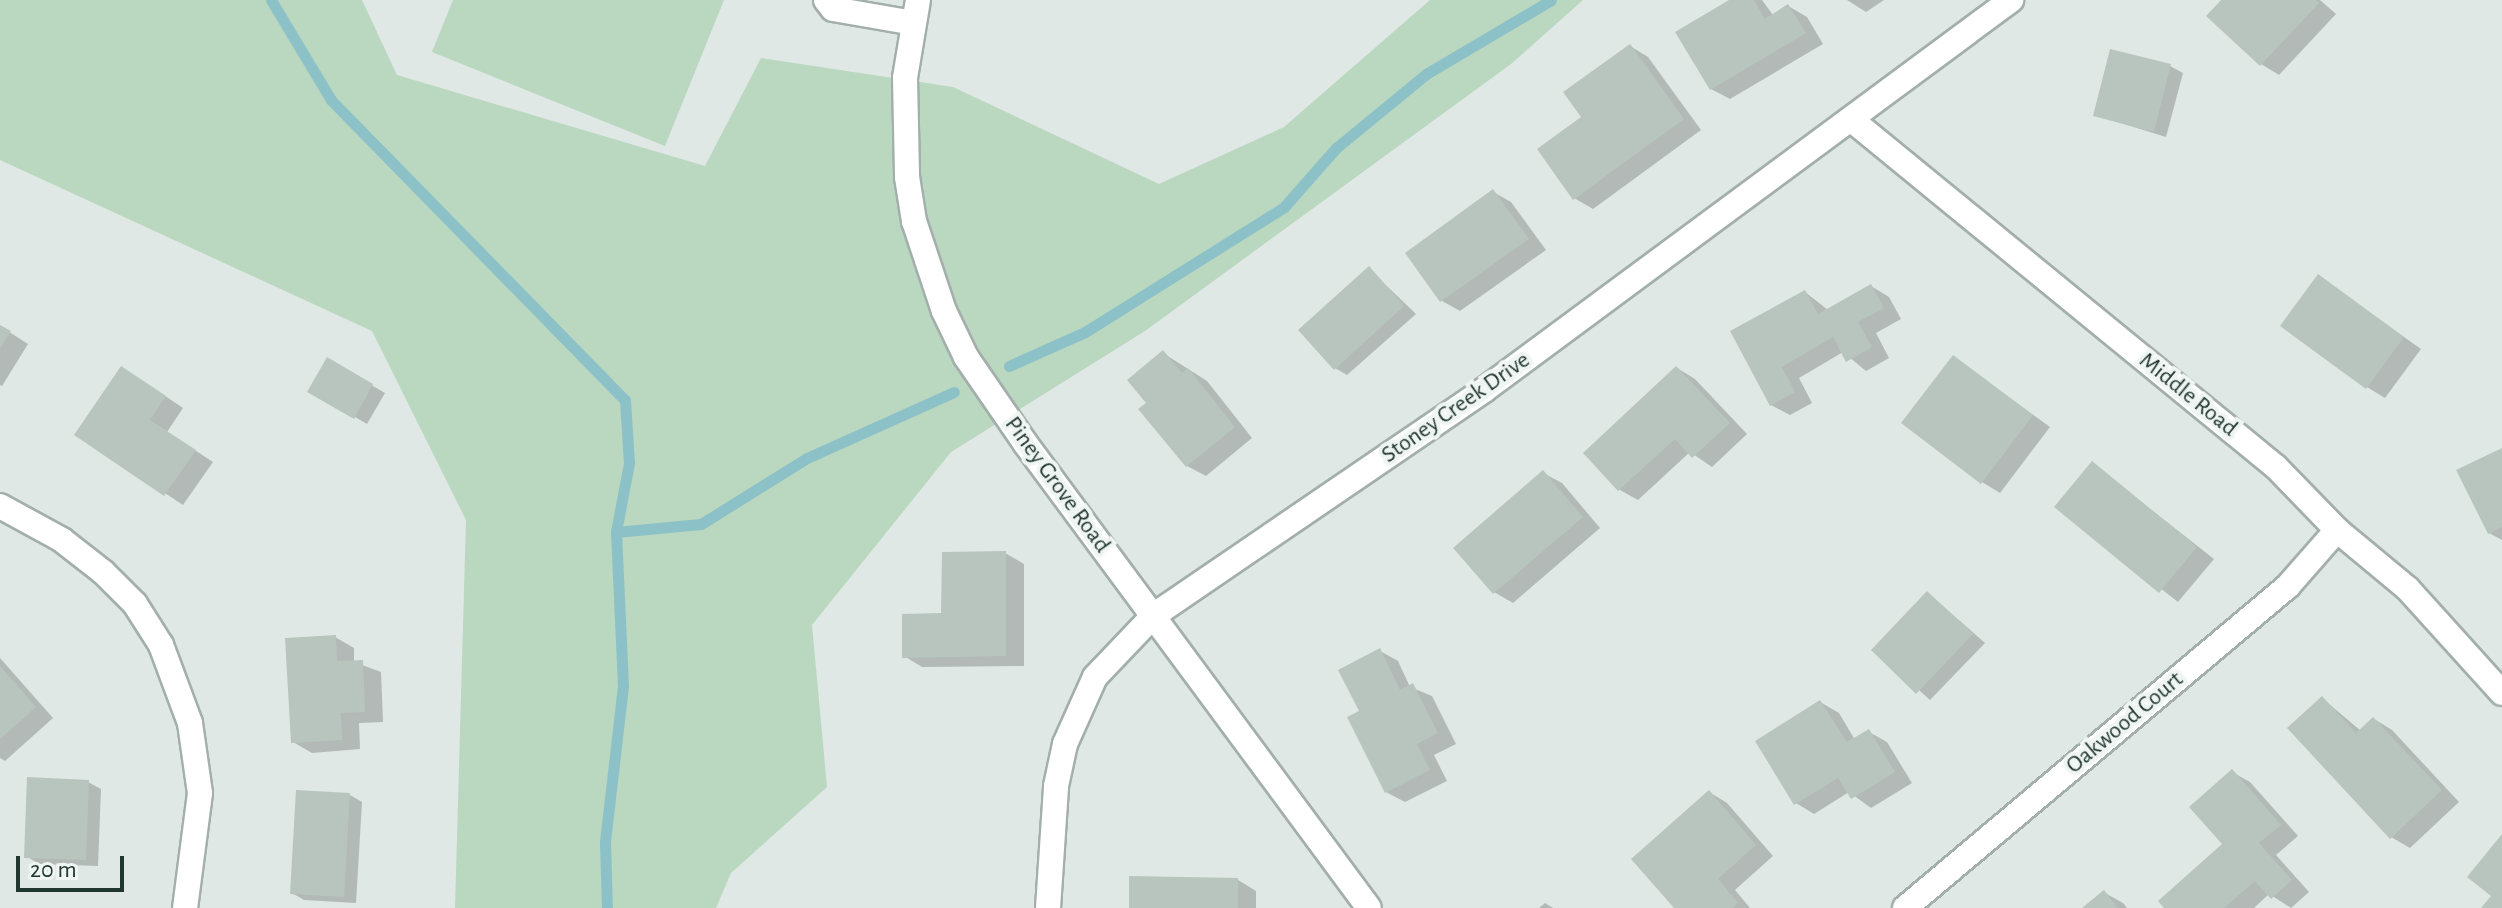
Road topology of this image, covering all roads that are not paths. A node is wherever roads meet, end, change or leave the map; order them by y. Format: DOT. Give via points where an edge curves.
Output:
graph roads {
  1 [pos="826,0"];
  2 [pos="2011,0"];
  3 [pos="916,11"];
  4 [pos="1853,121"];
  5 [pos="0,506"];
  6 [pos="2337,530"];
  7 [pos="1153,616"];
  8 [pos="2502,693"];
  9 [pos="185,908"];
  10 [pos="1048,908"];
  11 [pos="1369,908"];
  12 [pos="1905,908"];
  1 -- 3 [label="street" via="833,9"];
  2 -- 4 [label="street, Stoney Creek Drive"];
  3 -- 7 [label="street, Piney Grove Road" via="905,78 907,177 928,270 944,311 966,357"];
  4 -- 6 [label="street, Middle Road" via="2276,467"];
  4 -- 7 [label="street, Stoney Creek Drive" via="1484,390"];
  5 -- 9 [label="street" via="62,540 103,572 135,604 161,645 190,723 200,793"];
  6 -- 8 [label="street, Middle Road" via="2408,589"];
  6 -- 12 [label="street, Oakwood Court" via="2288,586"];
  7 -- 10 [label="street, Stoney Creek Drive" via="1095,677 1065,744 1056,786"];
  7 -- 11 [label="street, Piney Grove Road"];
}
